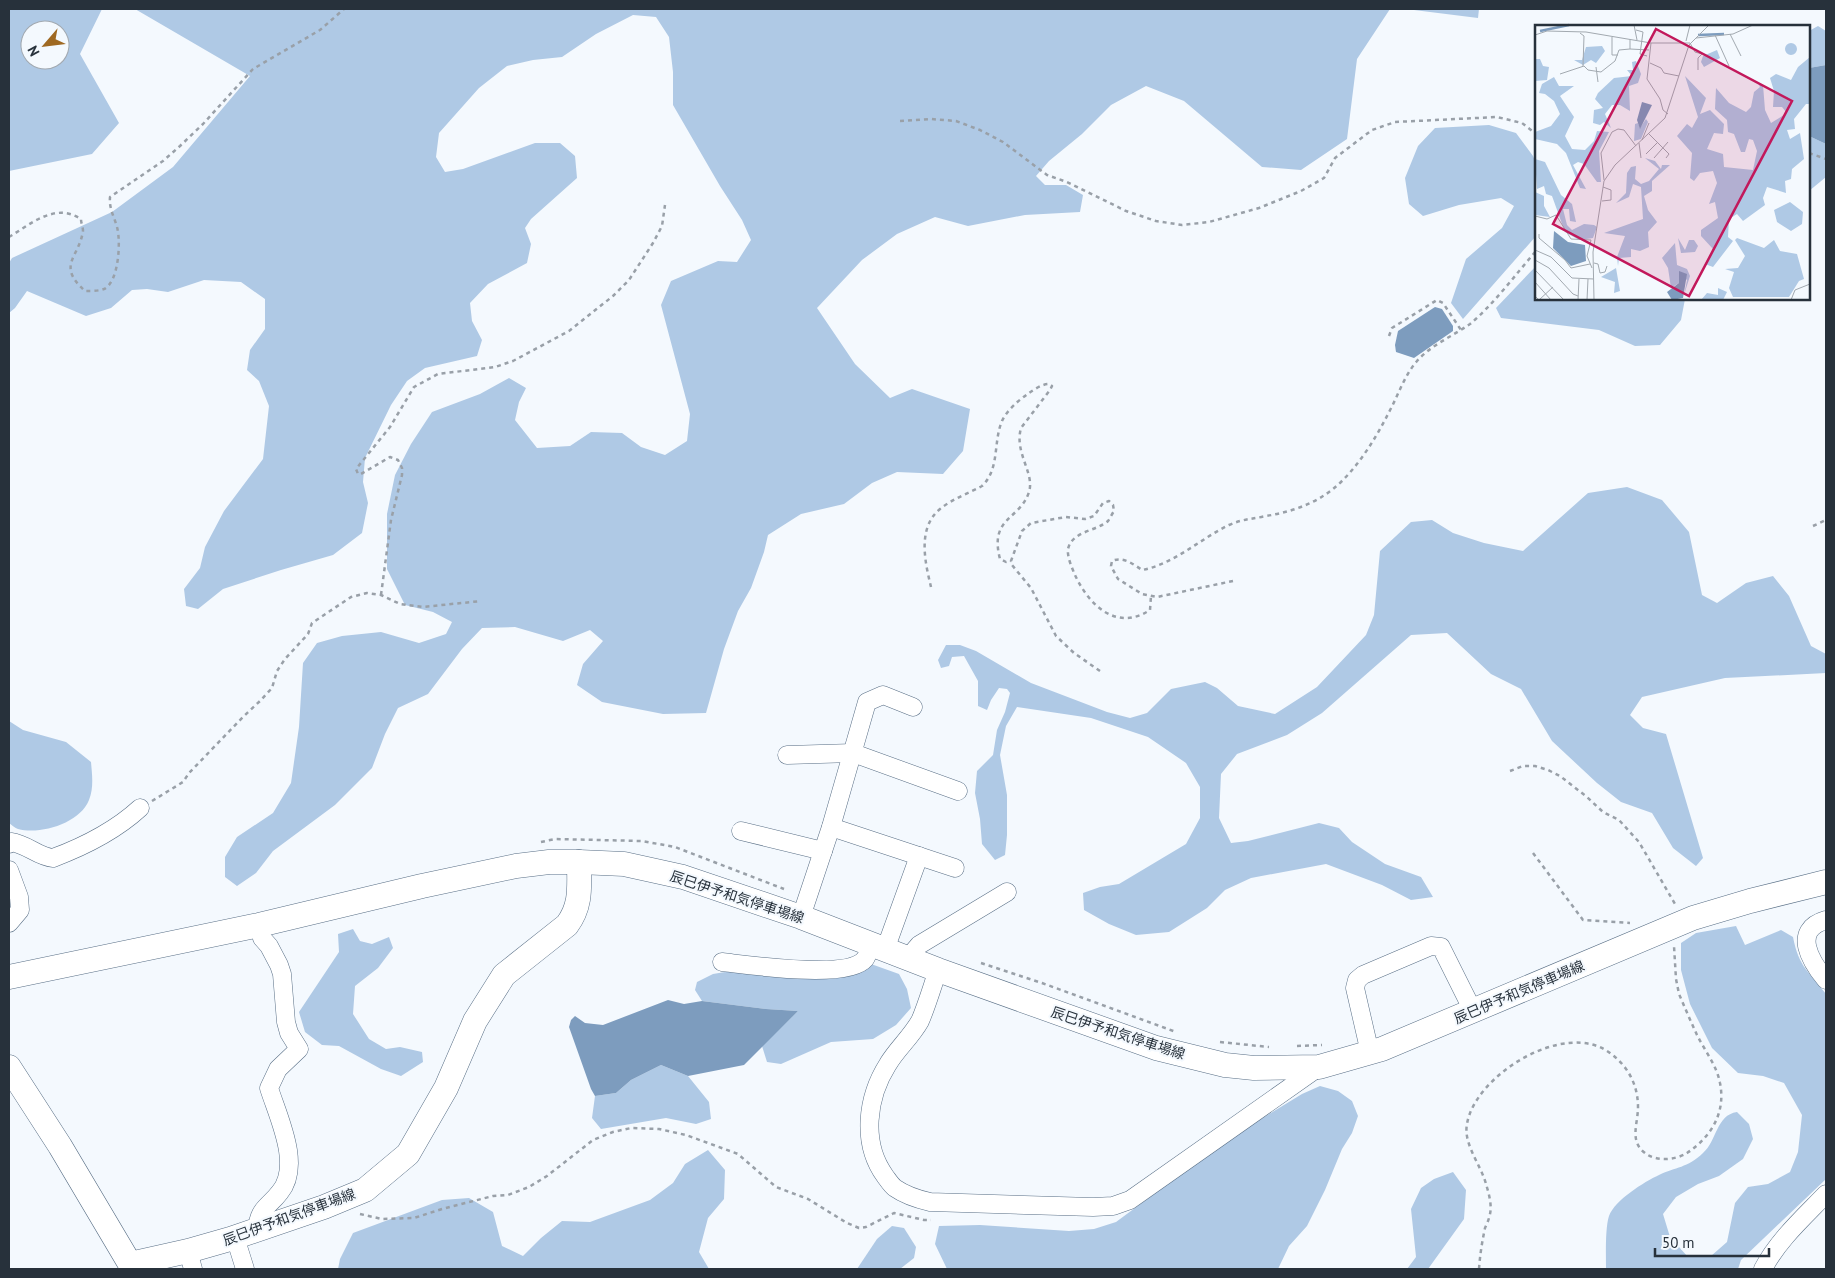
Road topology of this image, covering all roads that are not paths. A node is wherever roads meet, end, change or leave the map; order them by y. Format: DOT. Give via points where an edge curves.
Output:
graph roads {
  1 [pos="913,707"];
  2 [pos="853,753"];
  3 [pos="787,755"];
  4 [pos="958,791"];
  5 [pos="140,808"];
  6 [pos="831,827"];
  7 [pos="741,831"];
  8 [pos="9,844"];
  9 [pos="822,851"];
  10 [pos="919,856"];
  11 [pos="579,862"];
  12 [pos="955,868"];
  13 [pos="9,870"];
  14 [pos="1826,882"];
  15 [pos="1007,892"];
  16 [pos="804,908"];
  17 [pos="1826,920"];
  18 [pos="9,922"];
  19 [pos="259,925"];
  20 [pos="878,947"];
  21 [pos="908,959"];
  22 [pos="722,962"];
  23 [pos="938,970"];
  24 [pos="9,977"];
  25 [pos="1826,980"];
  26 [pos="1473,1011"];
  27 [pos="1370,1053"];
  28 [pos="1321,1056"];
  29 [pos="9,1067"];
  30 [pos="1826,1194"];
  31 [pos="246,1234"];
  32 [pos="190,1260"];
  33 [pos="130,1266"];
  34 [pos="245,1269"];
  35 [pos="1763,1269"];
  1 -- 2 [label="street" via="884,695 868,702"];
  2 -- 3 [label="street"];
  2 -- 4 [label="street"];
  2 -- 6 [label="street"];
  5 -- 8 [label="street" via="108,833 53,858 45,858 19,844"];
  6 -- 9 [label="street"];
  6 -- 10 [label="street"];
  7 -- 9 [label="street"];
  9 -- 16 [label="street"];
  10 -- 12 [label="street"];
  10 -- 20 [label="street"];
  11 -- 16 [label="main road, 辰巳伊予和気停車場線" via="624,864"];
  11 -- 19 [label="main road, 辰巳伊予和気停車場線" via="516,866"];
  11 -- 31 [label="main road, 辰巳伊予和気停車場線" via="575,915 504,975 476,1021 446,1088 408,1154 364,1190"];
  13 -- 18 [label="street" via="20,910"];
  14 -- 26 [label="main road, 辰巳伊予和気停車場線" via="1750,901 1670,928"];
  15 -- 21 [label="street" via="919,945"];
  16 -- 20 [label="main road, 辰巳伊予和気停車場線"];
  17 -- 25 [label="street" via="1813,926 1807,935 1806,945"];
  19 -- 24 [label="main road, 辰巳伊予和気停車場線"];
  19 -- 31 [label="street" via="262,938 280,965 286,1022 299,1049 278,1070 269,1088 281,1119 289,1164 288,1181"];
  20 -- 21 [label="main road, 辰巳伊予和気停車場線"];
  20 -- 22 [label="street" via="865,959 845,968 820,971"];
  21 -- 23 [label="main road, 辰巳伊予和気停車場線"];
  23 -- 28 [label="main road, 辰巳伊予和気停車場線" via="1156,1048 1193,1058 1254,1068"];
  23 -- 28 [label="street" via="920,1021 888,1063 876,1088 869,1118 871,1147 880,1169 893,1187 911,1197 930,1202 1113,1206 1130,1200"];
  26 -- 27 [label="main road, 辰巳伊予和気停車場線"];
  26 -- 27 [label="street" via="1441,947 1431,946 1357,980 1355,988"];
  27 -- 28 [label="main road, 辰巳伊予和気停車場線"];
  29 -- 33 [label="main road, 辰巳伊予和気停車場線" via="60,1146"];
  30 -- 35 [label="street" via="1781,1242"];
  31 -- 32 [label="main road, 辰巳伊予和気停車場線"];
  31 -- 34 [label="street"];
  32 -- 33 [label="main road, 辰巳伊予和気停車場線"];
}
